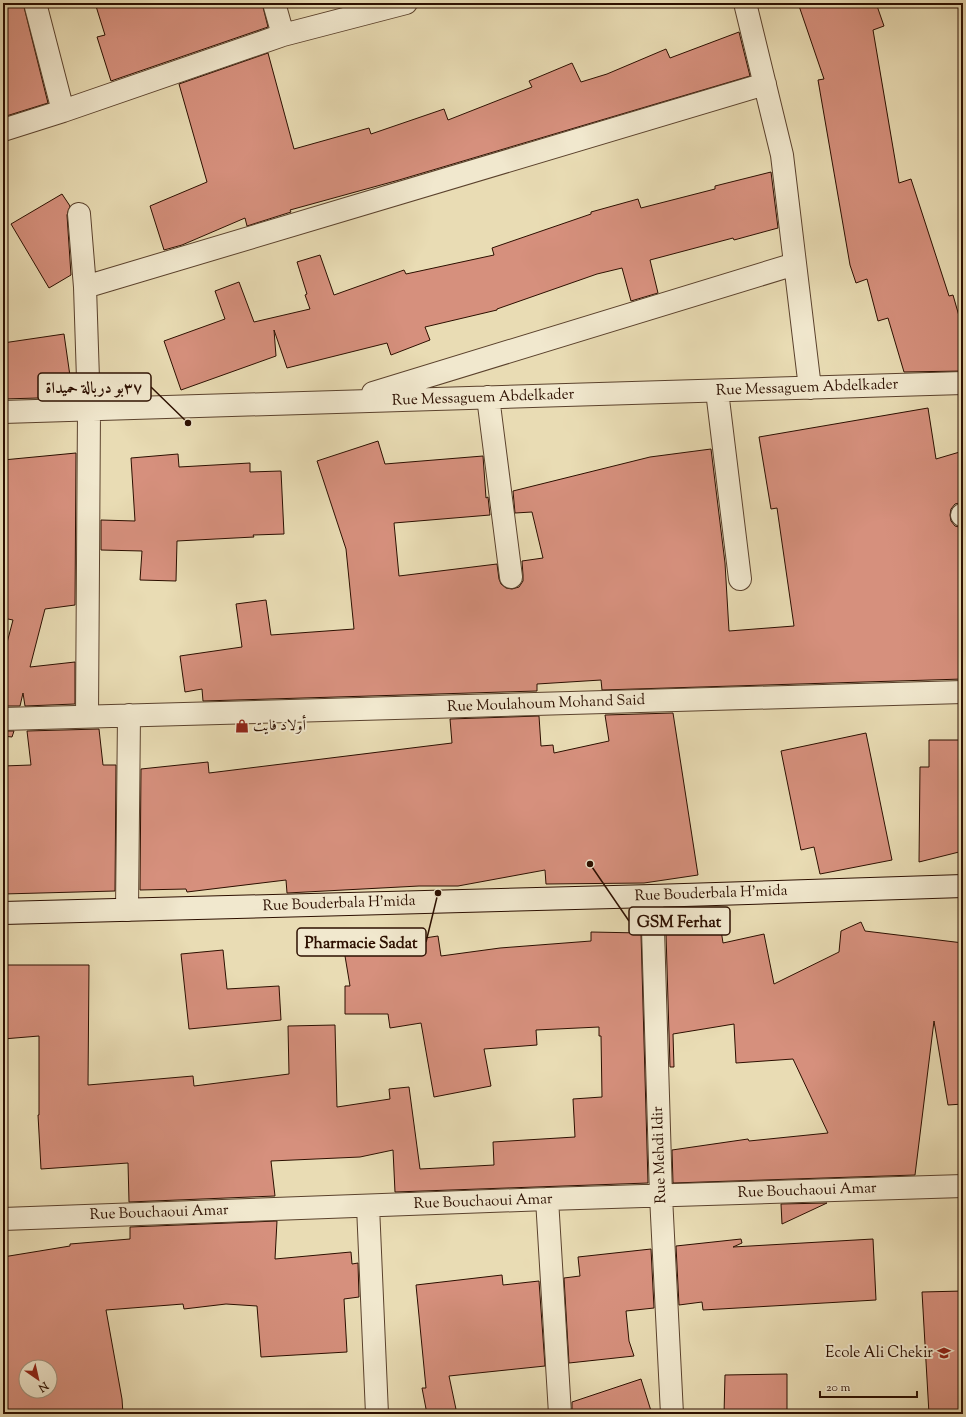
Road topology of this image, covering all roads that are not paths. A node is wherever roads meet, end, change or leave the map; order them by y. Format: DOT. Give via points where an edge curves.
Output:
graph roads {
  1 [pos="35,3"];
  2 [pos="274,3"];
  3 [pos="406,3"];
  4 [pos="745,3"];
  5 [pos="283,35"];
  6 [pos="765,84"];
  7 [pos="63,111"];
  8 [pos="3,130"];
  9 [pos="79,214"];
  10 [pos="795,264"];
  11 [pos="84,287"];
  12 [pos="963,383"];
  13 [pos="810,388"];
  14 [pos="717,391"];
  15 [pos="488,397"];
  16 [pos="345,402"];
  17 [pos="89,410"];
  18 [pos="3,412"];
  19 [pos="511,577"];
  20 [pos="740,579"];
  21 [pos="963,692"];
  22 [pos="129,715"];
  23 [pos="87,716"];
  24 [pos="3,719"];
  25 [pos="963,886"];
  26 [pos="652,896"];
  27 [pos="127,910"];
  28 [pos="3,913"];
  29 [pos="963,1186"];
  30 [pos="661,1196"];
  31 [pos="547,1199"];
  32 [pos="368,1206"];
  33 [pos="3,1219"];
  34 [pos="377,1414"];
  35 [pos="560,1414"];
  36 [pos="672,1414"];
  1 -- 7 [label="street"];
  2 -- 5 [label="street"];
  3 -- 5 [label="street"];
  4 -- 6 [label="street"];
  5 -- 7 [label="street"];
  6 -- 10 [label="street" via="782,155"];
  6 -- 11 [label="street"];
  7 -- 8 [label="street"];
  9 -- 11 [label="street"];
  10 -- 13 [label="street"];
  10 -- 16 [label="street"];
  11 -- 17 [label="street"];
  12 -- 13 [label="street, Rue Messaguem Abdelkader"];
  13 -- 14 [label="street, Rue Messaguem Abdelkader"];
  14 -- 15 [label="street, Rue Messaguem Abdelkader"];
  14 -- 20 [label="street"];
  15 -- 16 [label="street, Rue Messaguem Abdelkader"];
  15 -- 19 [label="street"];
  16 -- 17 [label="street, Rue Messaguem Abdelkader"];
  17 -- 18 [label="street, Rue Messaguem Abdelkader"];
  17 -- 23 [label="street"];
  21 -- 22 [label="street, Rue Moulahoum Mohand Said"];
  22 -- 23 [label="street, Rue Moulahoum Mohand Said"];
  22 -- 27 [label="street"];
  23 -- 24 [label="street, Rue Moulahoum Mohand Said"];
  25 -- 26 [label="street, Rue Bouderbala H'mida"];
  26 -- 27 [label="street, Rue Bouderbala H'mida"];
  26 -- 30 [label="street, Rue Mehdi Idir"];
  27 -- 28 [label="street, Rue Bouderbala H'mida"];
  29 -- 30 [label="street, Rue Bouchaoui Amar"];
  30 -- 31 [label="street, Rue Bouchaoui Amar"];
  30 -- 36 [label="street, Rue Mehdi Idir"];
  31 -- 32 [label="street, Rue Bouchaoui Amar"];
  31 -- 35 [label="street"];
  32 -- 33 [label="street, Rue Bouchaoui Amar"];
  32 -- 34 [label="street"];
}
